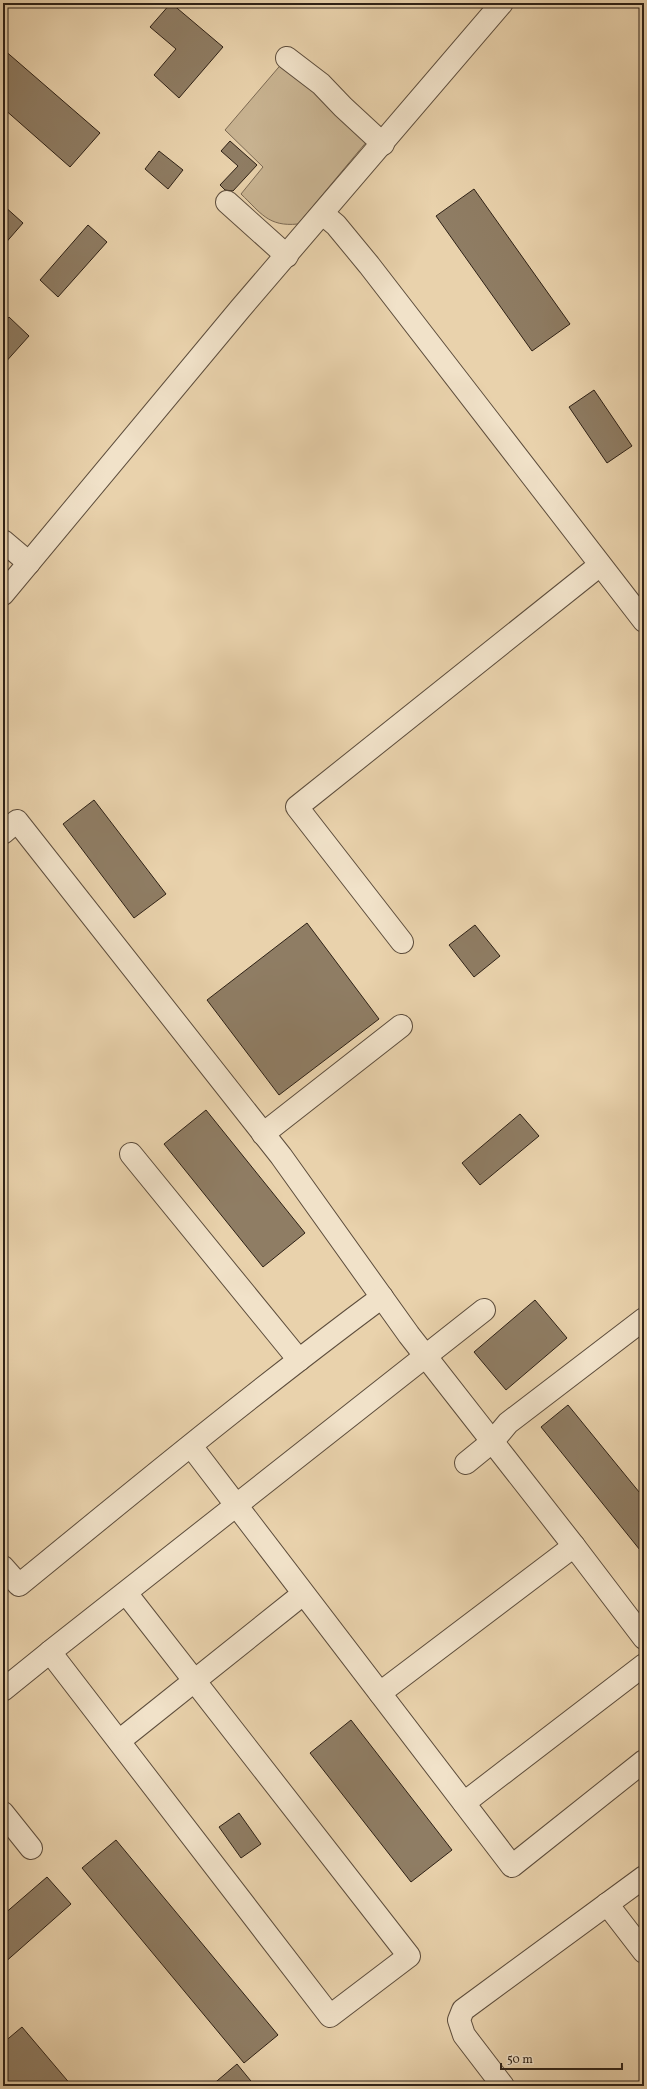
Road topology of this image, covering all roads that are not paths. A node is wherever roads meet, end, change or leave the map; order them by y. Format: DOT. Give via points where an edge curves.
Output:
graph roads {
  1 [pos="502,3"];
  2 [pos="287,58"];
  3 [pos="383,144"];
  4 [pos="227,202"];
  5 [pos="323,214"];
  6 [pos="287,256"];
  7 [pos="3,541"];
  8 [pos="29,563"];
  9 [pos="600,565"];
  10 [pos="3,594"];
  11 [pos="644,621"];
  12 [pos="3,833"];
  13 [pos="402,942"];
  14 [pos="401,1026"];
  15 [pos="263,1134"];
  16 [pos="130,1154"];
  17 [pos="382,1297"];
  18 [pos="484,1310"];
  19 [pos="644,1319"];
  20 [pos="427,1357"];
  21 [pos="299,1360"];
  22 [pos="493,1441"];
  23 [pos="191,1446"];
  24 [pos="466,1463"];
  25 [pos="237,1506"];
  26 [pos="574,1546"];
  27 [pos="3,1566"];
  28 [pos="126,1592"];
  29 [pos="304,1594"];
  30 [pos="644,1638"];
  31 [pos="50,1652"];
  32 [pos="644,1665"];
  33 [pos="193,1681"];
  34 [pos="3,1690"];
  35 [pos="380,1694"];
  36 [pos="119,1741"];
  37 [pos="644,1761"];
  38 [pos="464,1803"];
  39 [pos="3,1813"];
  40 [pos="31,1848"];
  41 [pos="644,1877"];
  42 [pos="607,1904"];
  43 [pos="644,1952"];
  44 [pos="503,2086"];
  1 -- 3 [label="street"];
  2 -- 3 [label="street" via="321,84"];
  3 -- 5 [label="street"];
  4 -- 6 [label="street"];
  5 -- 6 [label="street"];
  5 -- 9 [label="street" via="336,225 369,265"];
  6 -- 8 [label="street"];
  7 -- 8 [label="street"];
  8 -- 10 [label="street"];
  9 -- 11 [label="street"];
  9 -- 13 [label="street" via="297,807"];
  12 -- 15 [label="street" via="16,821"];
  14 -- 15 [label="street"];
  15 -- 17 [label="street"];
  16 -- 21 [label="street"];
  17 -- 20 [label="street"];
  17 -- 21 [label="street"];
  18 -- 20 [label="street"];
  19 -- 22 [label="street" via="508,1423"];
  20 -- 22 [label="street"];
  20 -- 25 [label="street"];
  21 -- 23 [label="street"];
  22 -- 24 [label="street"];
  22 -- 26 [label="street"];
  23 -- 25 [label="street"];
  23 -- 27 [label="street" via="19,1585"];
  25 -- 28 [label="street"];
  25 -- 29 [label="street"];
  26 -- 30 [label="street"];
  26 -- 35 [label="street"];
  28 -- 31 [label="street"];
  28 -- 33 [label="street"];
  29 -- 33 [label="street"];
  29 -- 35 [label="street"];
  31 -- 34 [label="street"];
  31 -- 36 [label="street"];
  32 -- 38 [label="street"];
  33 -- 36 [label="street"];
  33 -- 36 [label="street" via="408,1956 330,2016"];
  35 -- 38 [label="street"];
  37 -- 38 [label="street" via="512,1866"];
  39 -- 40 [label="street"];
  41 -- 42 [label="street"];
  42 -- 43 [label="street"];
  42 -- 44 [label="street" via="463,2010 459,2020 464,2035"];
}
